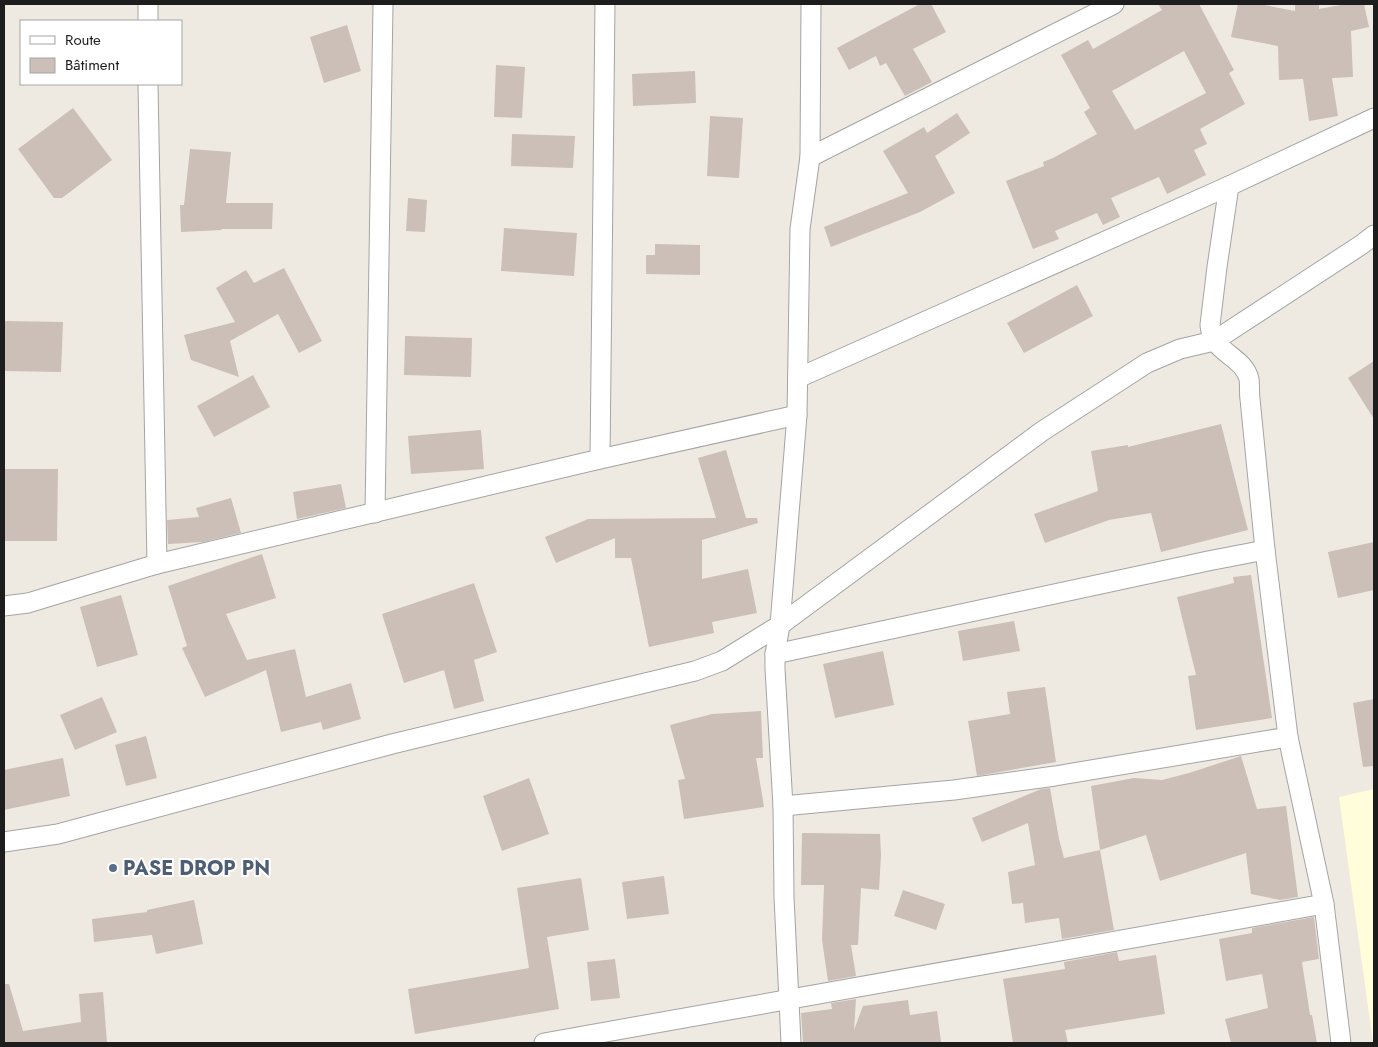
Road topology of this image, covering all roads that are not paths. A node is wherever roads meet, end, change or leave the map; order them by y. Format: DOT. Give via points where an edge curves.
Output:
graph roads {
  1 [pos="148,4"];
  2 [pos="383,4"];
  3 [pos="605,4"];
  4 [pos="811,4"];
  5 [pos="1114,4"];
  6 [pos="148,20"];
  7 [pos="148,85"];
  8 [pos="1374,118"];
  9 [pos="810,157"];
  10 [pos="1229,186"];
  11 [pos="1374,235"];
  12 [pos="1214,341"];
  13 [pos="798,378"];
  14 [pos="797,415"];
  15 [pos="600,460"];
  16 [pos="375,513"];
  17 [pos="1265,550"];
  18 [pos="157,564"];
  19 [pos="4,606"];
  20 [pos="780,625"];
  21 [pos="775,654"];
  22 [pos="1288,737"];
  23 [pos="782,806"];
  24 [pos="4,842"];
  25 [pos="1324,904"];
  26 [pos="790,1000"];
  27 [pos="544,1043"];
  28 [pos="791,1043"];
  29 [pos="1341,1043"];
  1 -- 6 [label="street"];
  2 -- 16 [label="street"];
  3 -- 15 [label="street"];
  4 -- 9 [label="street"];
  5 -- 9 [label="street"];
  7 -- 18 [label="street"];
  8 -- 10 [label="street"];
  9 -- 13 [label="street" via="800,230"];
  10 -- 12 [label="street" via="1210,325"];
  10 -- 13 [label="street"];
  11 -- 12 [label="street"];
  12 -- 17 [label="street" via="1238,362 1249,379"];
  12 -- 20 [label="street" via="1180,349 1146,363 1057,421"];
  13 -- 14 [label="street"];
  14 -- 15 [label="street"];
  14 -- 20 [label="street"];
  15 -- 16 [label="street"];
  16 -- 18 [label="street"];
  17 -- 21 [label="street"];
  17 -- 22 [label="street"];
  18 -- 19 [label="street" via="28,603"];
  20 -- 21 [label="street"];
  20 -- 24 [label="street" via="722,661 695,671 392,744 58,834"];
  21 -- 23 [label="street"];
  22 -- 23 [label="street" via="1055,776"];
  22 -- 25 [label="street"];
  23 -- 26 [label="street"];
  25 -- 26 [label="street"];
  25 -- 29 [label="street"];
  26 -- 27 [label="street"];
  26 -- 28 [label="street"];
}
